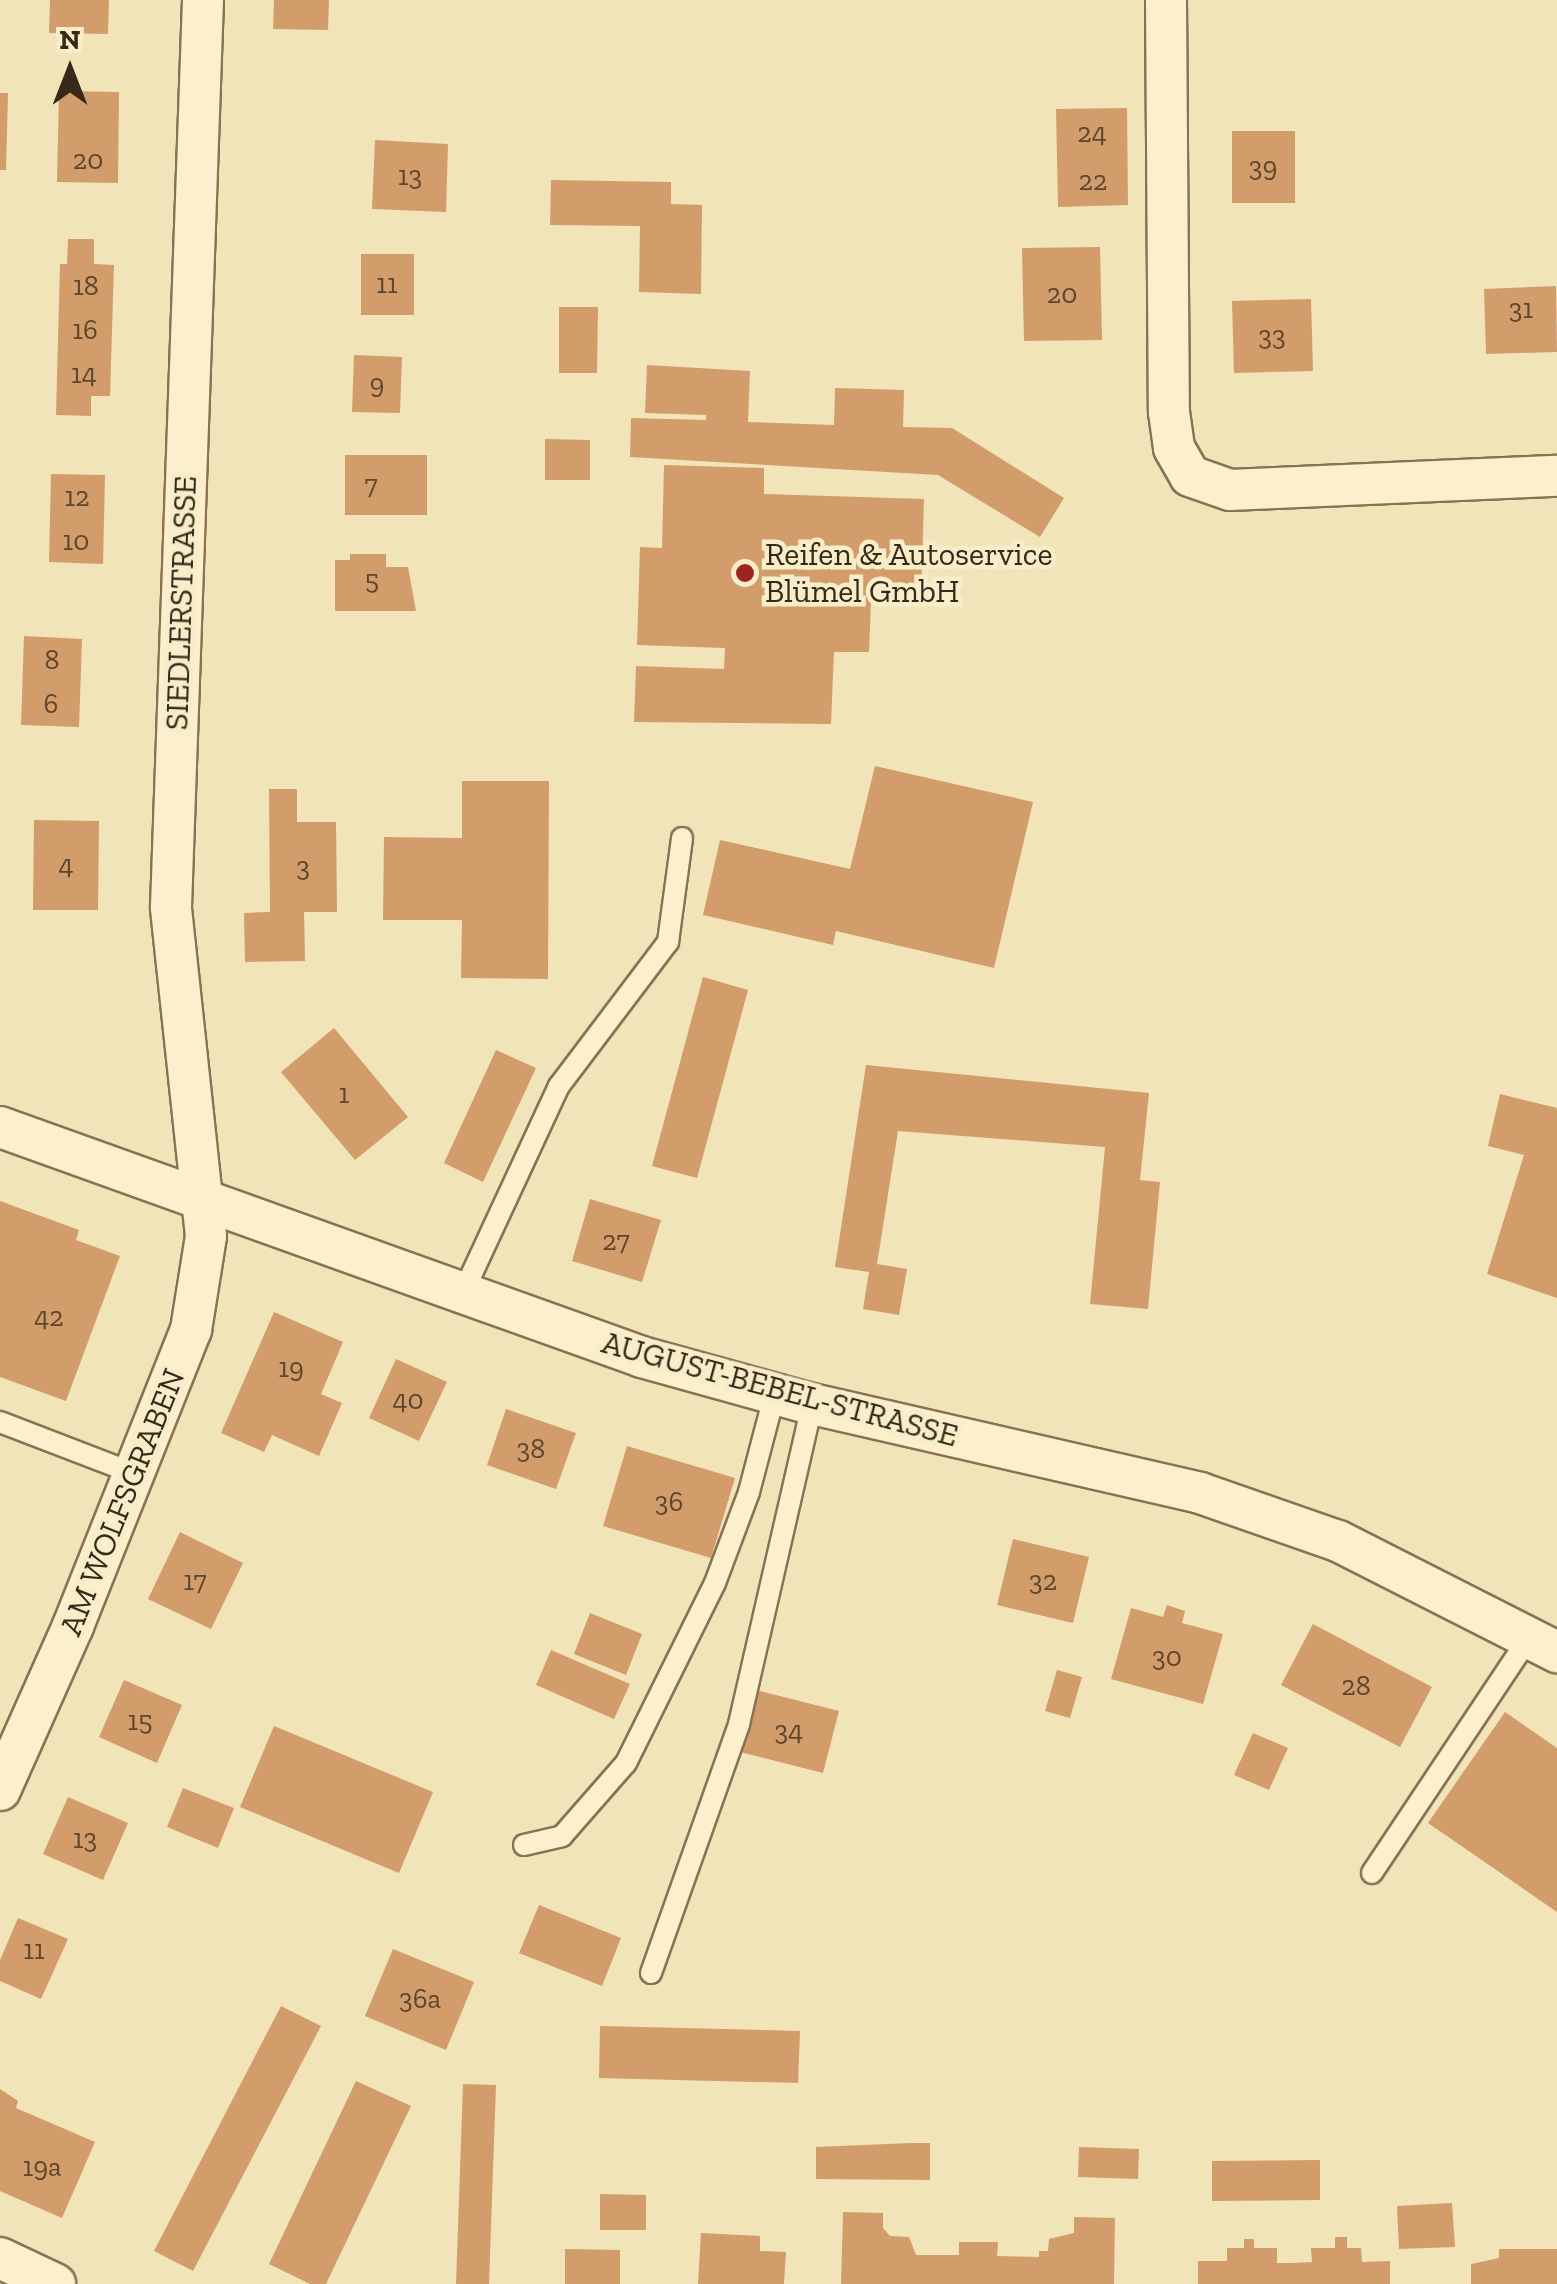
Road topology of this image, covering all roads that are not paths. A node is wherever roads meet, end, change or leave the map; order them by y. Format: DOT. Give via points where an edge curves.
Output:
graph roads {
  1 [pos="202,0"];
  2 [pos="1166,0"];
  3 [pos="1557,476"];
  4 [pos="682,838"];
  5 [pos="0,1128"];
  6 [pos="208,1204"];
  7 [pos="461,1297"];
  8 [pos="793,1399"];
  9 [pos="0,1422"];
  10 [pos="133,1473"];
  11 [pos="1544,1643"];
  12 [pos="0,1790"];
  13 [pos="524,1845"];
  14 [pos="1372,1872"];
  15 [pos="651,1973"];
  16 [pos="0,2258"];
  17 [pos="54,2284"];
  1 -- 6 [label="street, SIEDLERSTRASSE" via="170,907"];
  2 -- 3 [label="street" via="1169,412 1174,448 1190,476 1230,490"];
  4 -- 7 [label="lane" via="668,942 560,1086"];
  5 -- 6 [label="street, AUGUST-BEBEL-STRASSE"];
  6 -- 7 [label="street, AUGUST-BEBEL-STRASSE"];
  6 -- 10 [label="street, AM WOLFSGRABEN" via="190,1330"];
  7 -- 8 [label="street, AUGUST-BEBEL-STRASSE"];
  8 -- 11 [label="street, AUGUST-BEBEL-STRASSE" via="1200,1493 1338,1541"];
  8 -- 13 [label="lane" via="715,1583 626,1763 562,1836"];
  8 -- 15 [label="lane" via="739,1724"];
  9 -- 10 [label="lane"];
  10 -- 12 [label="street, AM WOLFSGRABEN"];
  11 -- 14 [label="lane"];
  16 -- 17 [label="street"];
}
